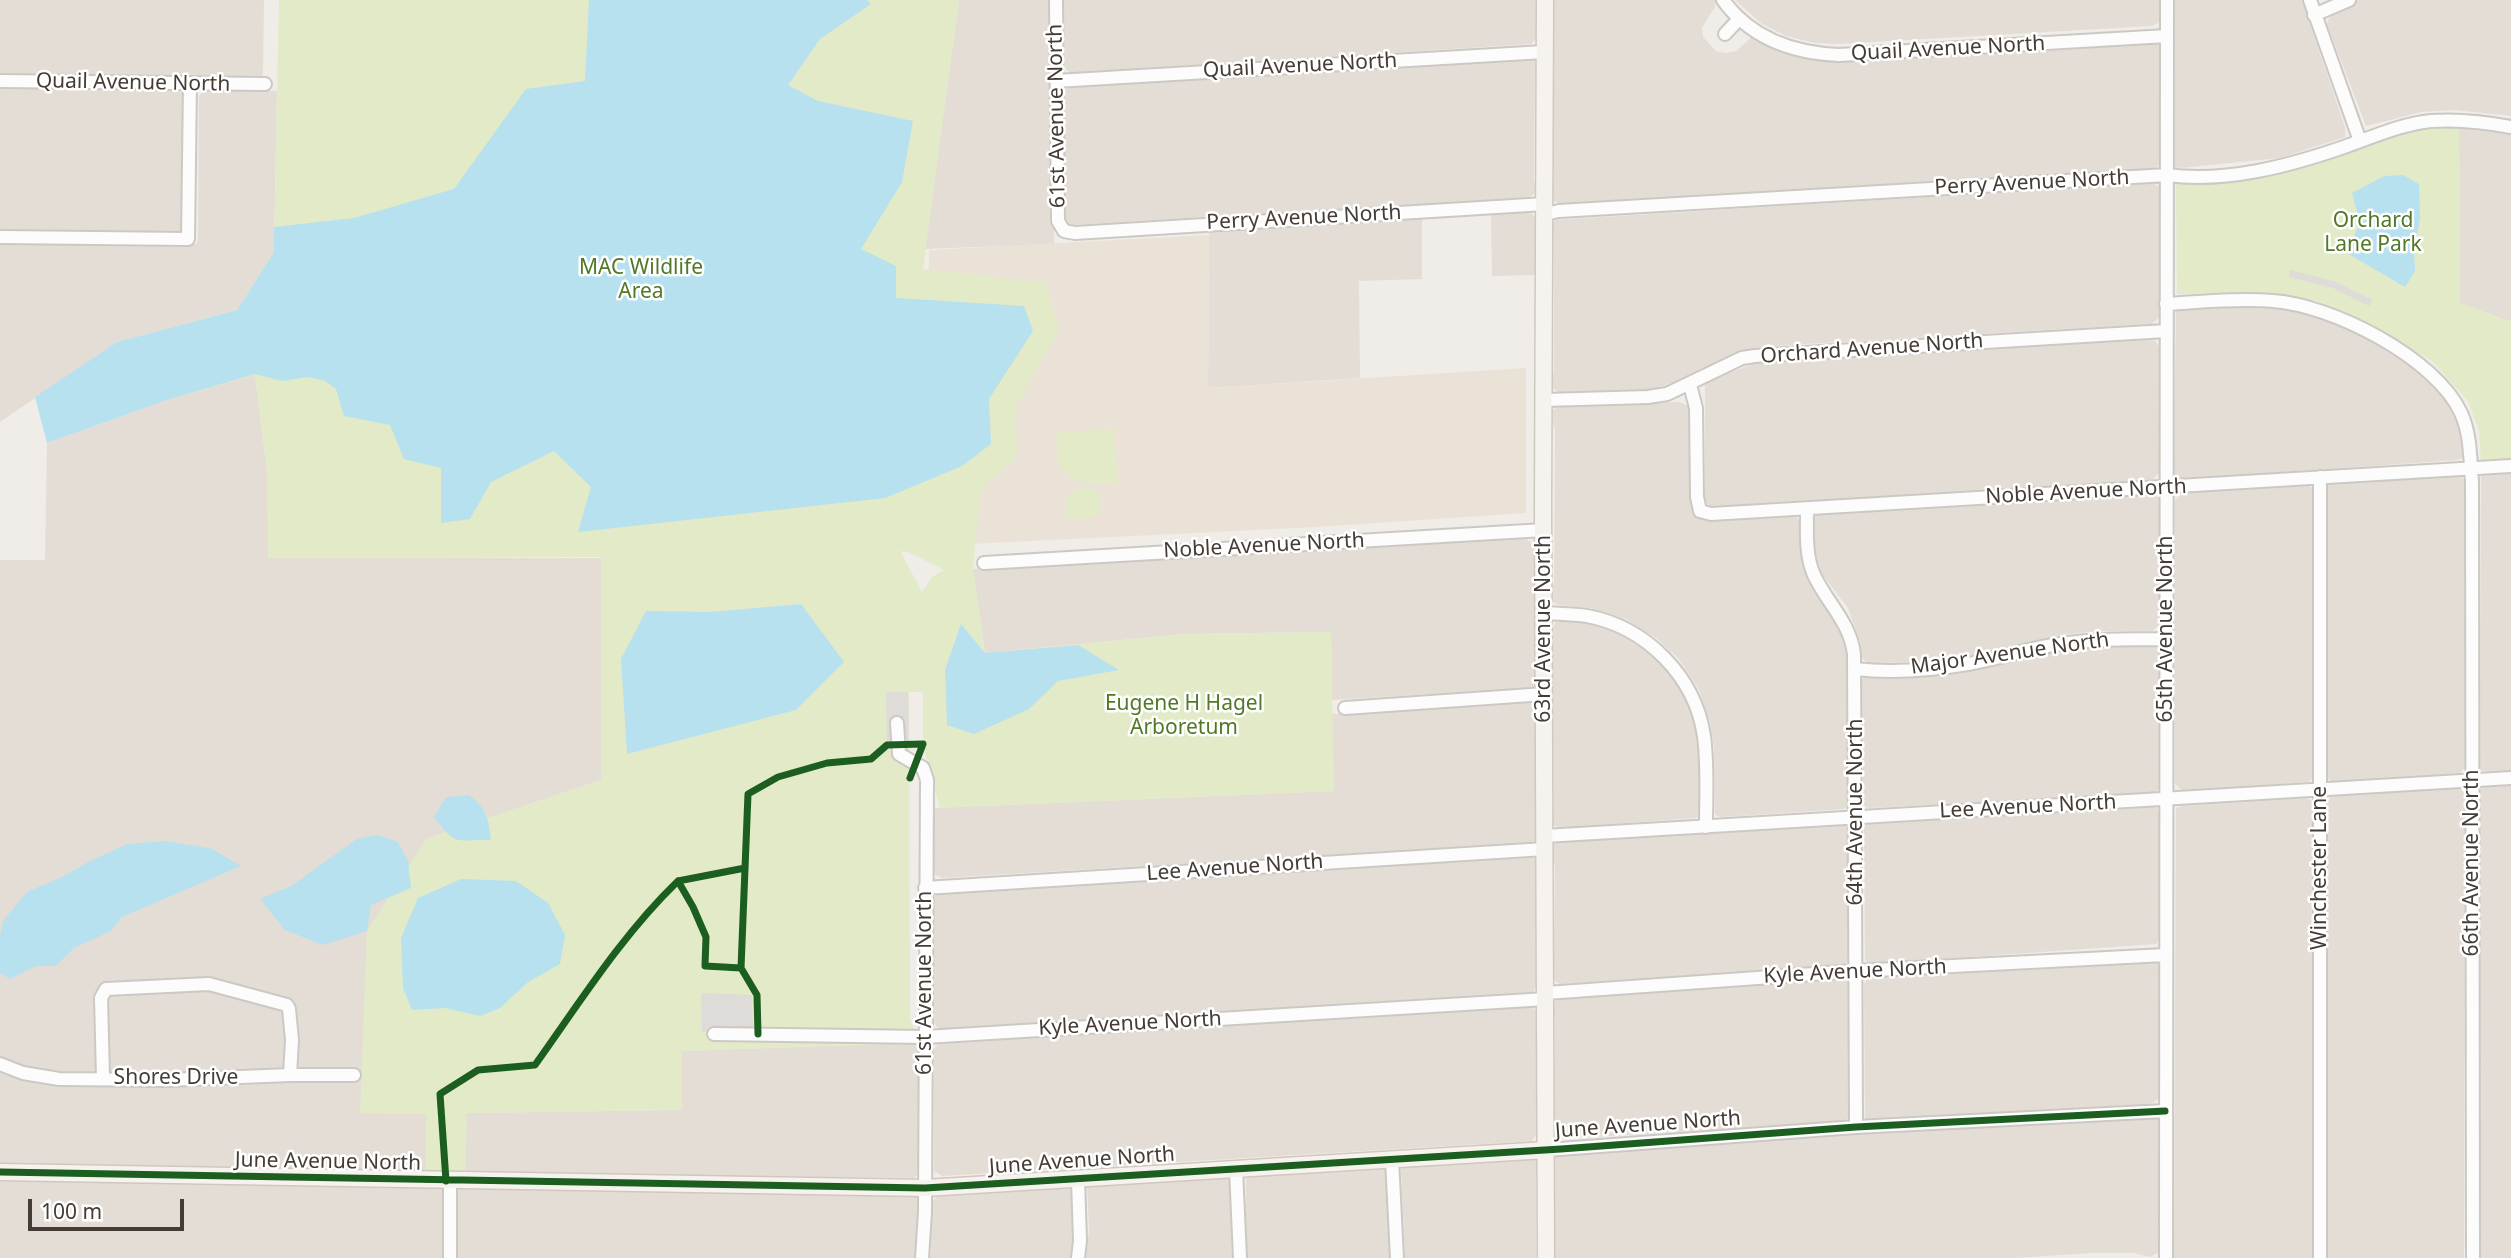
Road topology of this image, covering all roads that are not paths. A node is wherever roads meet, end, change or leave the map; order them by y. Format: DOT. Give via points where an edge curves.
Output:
graph roads {
  1 [pos="1056,0"];
  2 [pos="1545,0"];
  3 [pos="1723,0"];
  4 [pos="2166,0"];
  5 [pos="2310,0"];
  6 [pos="2349,0"];
  7 [pos="2314,15"];
  8 [pos="1739,19"];
  9 [pos="1725,34"];
  10 [pos="2166,36"];
  11 [pos="1545,52"];
  12 [pos="0,81"];
  13 [pos="1056,81"];
  14 [pos="190,84"];
  15 [pos="265,84"];
  16 [pos="2511,127"];
  17 [pos="2360,141"];
  18 [pos="2166,175"];
  19 [pos="1545,209"];
  20 [pos="1063,231"];
  21 [pos="0,237"];
  22 [pos="2166,304"];
  23 [pos="2166,331"];
  24 [pos="1690,385"];
  25 [pos="1545,400"];
  26 [pos="2511,466"];
  27 [pos="2471,468"];
  28 [pos="2320,477"];
  29 [pos="2166,487"];
  30 [pos="1807,509"];
  31 [pos="1544,530"];
  32 [pos="984,563"];
  33 [pos="1544,613"];
  34 [pos="2166,639"];
  35 [pos="1855,668"];
  36 [pos="1545,694"];
  37 [pos="1345,708"];
  38 [pos="897,723"];
  39 [pos="2511,778"];
  40 [pos="2472,780"];
  41 [pos="2320,790"];
  42 [pos="2166,799"];
  43 [pos="1856,816"];
  44 [pos="1706,827"];
  45 [pos="1545,842"];
  46 [pos="925,888"];
  47 [pos="2165,955"];
  48 [pos="1856,971"];
  49 [pos="1546,996"];
  50 [pos="714,1034"];
  51 [pos="925,1037"];
  52 [pos="0,1064"];
  53 [pos="290,1075"];
  54 [pos="354,1075"];
  55 [pos="103,1078"];
  56 [pos="2165,1111"];
  57 [pos="1856,1127"];
  58 [pos="1546,1150"];
  59 [pos="1392,1159"];
  60 [pos="1236,1168"];
  61 [pos="0,1172"];
  62 [pos="1077,1179"];
  63 [pos="450,1182"];
  64 [pos="925,1188"];
  65 [pos="450,1258"];
  66 [pos="922,1258"];
  67 [pos="1078,1258"];
  68 [pos="1240,1258"];
  69 [pos="1397,1258"];
  70 [pos="1546,1258"];
  71 [pos="2166,1258"];
  72 [pos="2319,1258"];
  73 [pos="2473,1258"];
  1 -- 13 [label="street, 61st Avenue North"];
  2 -- 11 [label="street, 63rd Avenue North"];
  3 -- 8 [label="street, Quail Avenue North"];
  4 -- 10 [label="street, 65th Avenue North"];
  5 -- 7 [label="street"];
  6 -- 7 [label="street"];
  7 -- 17 [label="street"];
  8 -- 9 [label="street"];
  8 -- 10 [label="street, Quail Avenue North" via="1756,33 1796,50 1839,55"];
  10 -- 18 [label="street, 65th Avenue North"];
  11 -- 13 [label="street, Quail Avenue North"];
  11 -- 19 [label="street, 63rd Avenue North"];
  12 -- 14 [label="street, Quail Avenue North"];
  13 -- 20 [label="street, 61st Avenue North" via="1058,221"];
  14 -- 15 [label="street, Quail Avenue North"];
  14 -- 21 [label="street" via="188,239"];
  16 -- 17 [label="street, Perry Avenue North" via="2430,121"];
  17 -- 18 [label="street, Perry Avenue North" via="2263,170"];
  18 -- 19 [label="street, Perry Avenue North"];
  18 -- 22 [label="street, 65th Avenue North"];
  19 -- 20 [label="street, Perry Avenue North"];
  19 -- 25 [label="street, 63rd Avenue North"];
  22 -- 23 [label="street, 65th Avenue North"];
  22 -- 27 [label="street" via="2274,300 2300,304 2349,323 2407,355 2439,380 2468,433"];
  23 -- 24 [label="street, Orchard Avenue North" via="1755,356"];
  23 -- 29 [label="street, 65th Avenue North"];
  24 -- 25 [label="street, Orchard Avenue North" via="1648,397"];
  24 -- 30 [label="street, Noble Avenue North" via="1696,408 1700,510 1711,514"];
  25 -- 31 [label="street, 63rd Avenue North"];
  26 -- 27 [label="street, Noble Avenue North"];
  27 -- 28 [label="street, Noble Avenue North"];
  27 -- 40 [label="street, 66th Avenue North"];
  28 -- 29 [label="street, Noble Avenue North"];
  28 -- 41 [label="street, Winchester Lane"];
  29 -- 30 [label="street, Noble Avenue North"];
  29 -- 34 [label="street, 65th Avenue North"];
  30 -- 35 [label="street, 64th Avenue North" via="1813,572 1847,628"];
  31 -- 32 [label="street, Noble Avenue North"];
  31 -- 33 [label="street, 63rd Avenue North"];
  33 -- 36 [label="street, 63rd Avenue North"];
  33 -- 44 [label="street" via="1611,623 1655,648 1673,666 1698,710 1704,735"];
  34 -- 35 [label="street, Major Avenue North" via="2051,645 1926,669"];
  34 -- 42 [label="street, 65th Avenue North"];
  35 -- 43 [label="street, 64th Avenue North"];
  36 -- 37 [label="street"];
  36 -- 45 [label="street, 63rd Avenue North"];
  38 -- 46 [label="street, 61st Avenue North" via="898,754 923,768 927,780"];
  39 -- 40 [label="street, Lee Avenue North"];
  40 -- 41 [label="street, Lee Avenue North"];
  40 -- 73 [label="street, 66th Avenue North"];
  41 -- 42 [label="street, Lee Avenue North"];
  41 -- 72 [label="street, Winchester Lane"];
  42 -- 43 [label="street, Lee Avenue North"];
  42 -- 47 [label="street, 65th Avenue North"];
  43 -- 44 [label="street, Lee Avenue North"];
  43 -- 48 [label="street, 64th Avenue North"];
  44 -- 45 [label="street, Lee Avenue North"];
  45 -- 46 [label="street, Lee Avenue North"];
  45 -- 49 [label="street, 63rd Avenue North"];
  46 -- 51 [label="street, 61st Avenue North"];
  47 -- 48 [label="street, Kyle Avenue North"];
  47 -- 56 [label="street, 65th Avenue North"];
  48 -- 49 [label="street, Kyle Avenue North"];
  48 -- 57 [label="street, 64th Avenue North"];
  49 -- 51 [label="street, Kyle Avenue North"];
  49 -- 58 [label="street, 63rd Avenue North"];
  50 -- 51 [label="street, Kyle Avenue North"];
  51 -- 64 [label="street, 61st Avenue North"];
  52 -- 55 [label="street, Shores Drive" via="40,1077"];
  53 -- 54 [label="street, Shores Drive"];
  53 -- 55 [label="street, Shores Drive"];
  53 -- 55 [label="street" via="287,1005 209,985 106,989 101,998"];
  56 -- 57 [label="street, June Avenue North"];
  56 -- 71 [label="street, 65th Avenue North"];
  57 -- 58 [label="street, June Avenue North"];
  58 -- 59 [label="street, June Avenue North"];
  58 -- 70 [label="street, 63rd Avenue North"];
  59 -- 60 [label="street, June Avenue North"];
  59 -- 69 [label="street"];
  60 -- 62 [label="street, June Avenue North"];
  60 -- 68 [label="street"];
  61 -- 63 [label="street, June Avenue North"];
  62 -- 64 [label="street, June Avenue North"];
  62 -- 67 [label="street"];
  63 -- 64 [label="street, June Avenue North"];
  63 -- 65 [label="street"];
  64 -- 66 [label="street, 61st Avenue North"];
}
